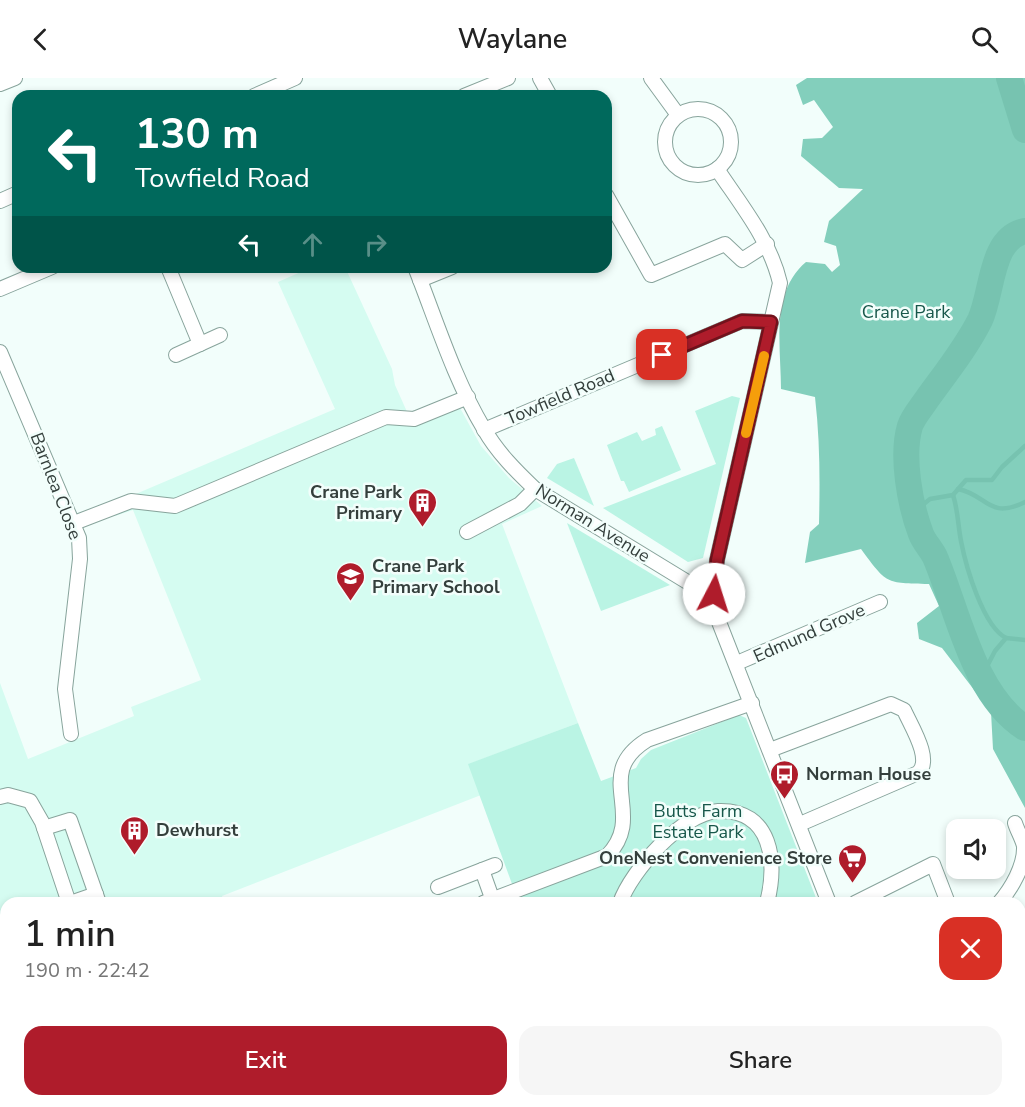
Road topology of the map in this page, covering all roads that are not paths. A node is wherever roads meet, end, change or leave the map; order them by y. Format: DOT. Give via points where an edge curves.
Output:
graph roads {
  1 [pos="15,78"];
  2 [pos="295,78"];
  3 [pos="508,78"];
  4 [pos="651,78"];
  5 [pos="0,84"];
  6 [pos="268,90"];
  7 [pos="479,90"];
  8 [pos="678,115"];
  9 [pos="717,169"];
  10 [pos="612,206"];
  11 [pos="767,244"];
  12 [pos="38,273"];
  13 [pos="170,273"];
  14 [pos="417,273"];
  15 [pos="0,289"];
  16 [pos="771,322"];
  17 [pos="220,335"];
  18 [pos="200,344"];
  19 [pos="0,352"];
  20 [pos="176,355"];
  21 [pos="468,397"];
  22 [pos="484,430"];
  23 [pos="535,489"];
  24 [pos="74,523"];
  25 [pos="467,532"];
  26 [pos="714,594"];
  27 [pos="880,602"];
  28 [pos="737,663"];
  29 [pos="752,703"];
  30 [pos="71,734"];
  31 [pos="770,750"];
  32 [pos="0,798"];
  33 [pos="1015,823"];
  34 [pos="800,824"];
  35 [pos="44,828"];
  36 [pos="1023,865"];
  37 [pos="438,887"];
  38 [pos="68,897"];
  39 [pos="97,897"];
  40 [pos="488,897"];
  41 [pos="499,897"];
  42 [pos="623,897"];
  43 [pos="768,897"];
  44 [pos="827,897"];
  45 [pos="880,897"];
  46 [pos="946,897"];
  47 [pos="1003,897"];
  1 -- 5 [label="street"];
  2 -- 6 [label="street"];
  3 -- 7 [label="street"];
  4 -- 8 [label="street"];
  8 -- 9 [label="street" via="666,134 668,156 675,165 695,175"];
  8 -- 9 [label="street" via="698,108 725,122 732,142 730,153"];
  9 -- 11 [label="street"];
  10 -- 11 [label="street" via="651,275 725,244 742,260"];
  11 -- 16 [label="street" via="780,283"];
  12 -- 15 [label="street"];
  13 -- 18 [label="street"];
  14 -- 21 [label="street, Norman Avenue"];
  16 -- 22 [label="street, Towfield Road" via="742,321"];
  16 -- 26 [label="street" via="717,560"];
  17 -- 18 [label="street"];
  18 -- 20 [label="street"];
  19 -- 24 [label="street, Barnlea Close"];
  21 -- 22 [label="street, Norman Avenue"];
  21 -- 24 [label="street" via="414,419 386,417 175,506 131,501"];
  22 -- 23 [label="street, Norman Avenue"];
  23 -- 25 [label="street" via="520,504"];
  23 -- 26 [label="street, Norman Avenue" via="707,594"];
  24 -- 30 [label="street, Barnlea Close" via="80,559 65,689"];
  26 -- 28 [label="street" via="717,617"];
  27 -- 28 [label="street, Edmund Grove"];
  28 -- 29 [label="street"];
  29 -- 31 [label="street"];
  29 -- 41 [label="street" via="634,748 619,777 624,830 618,845 607,856"];
  31 -- 34 [label="street"];
  31 -- 34 [label="street" via="891,704 904,710 926,761 918,773"];
  32 -- 35 [label="street" via="8,795 30,801"];
  33 -- 36 [label="street" via="1024,847"];
  34 -- 44 [label="street"];
  35 -- 38 [label="street"];
  35 -- 39 [label="street" via="70,820"];
  36 -- 47 [label="street"];
  37 -- 40 [label="street" via="489,868"];
  42 -- 43 [label="street" via="638,872 663,843 693,820 717,811 759,825 773,869"];
  45 -- 46 [label="street" via="933,864"];
}
